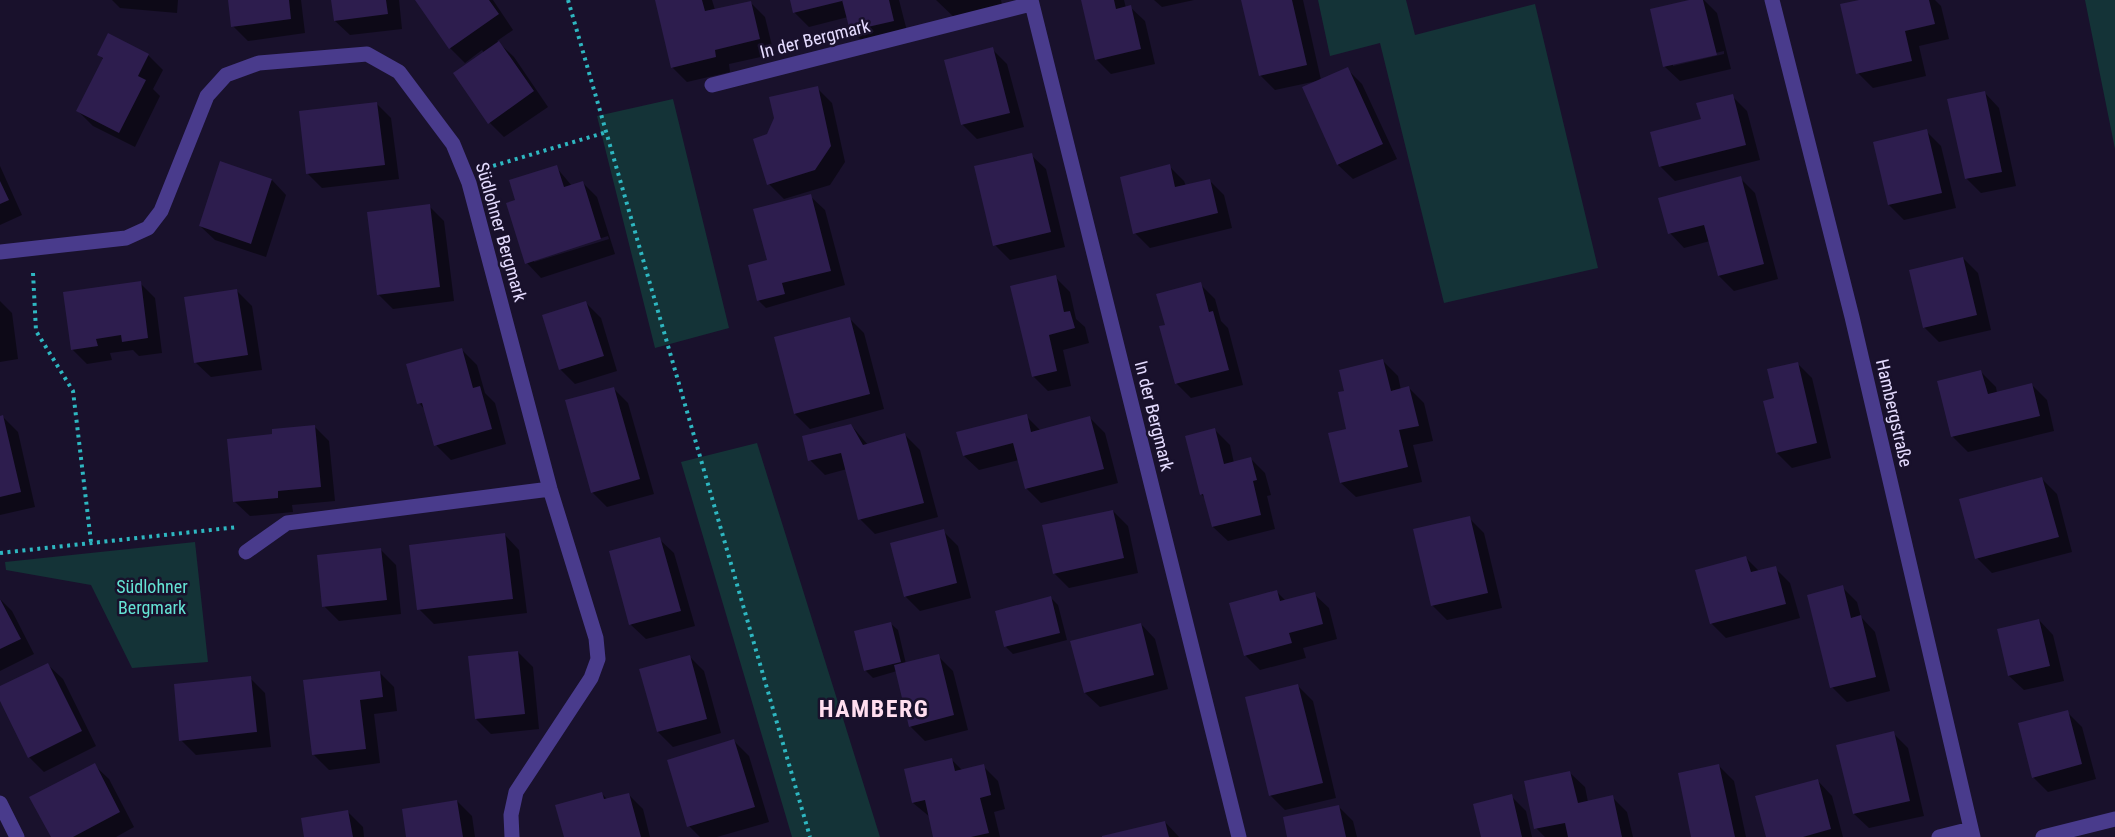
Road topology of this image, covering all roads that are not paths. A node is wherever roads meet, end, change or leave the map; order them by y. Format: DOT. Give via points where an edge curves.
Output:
graph roads {
  1 [pos="1772,0"];
  2 [pos="1031,2"];
  3 [pos="712,85"];
  4 [pos="0,252"];
  5 [pos="550,489"];
  6 [pos="246,552"];
  7 [pos="0,803"];
  8 [pos="2115,819"];
  9 [pos="1972,833"];
  10 [pos="17,837"];
  11 [pos="513,837"];
  12 [pos="1239,837"];
  13 [pos="1939,837"];
  14 [pos="2043,837"];
  1 -- 9 [label="street, Hambergstraße" via="1852,317"];
  2 -- 3 [label="street, In der Bergmark"];
  2 -- 12 [label="street, In der Bergmark"];
  4 -- 5 [label="street, Südlohner Bergmark" via="126,238 148,228 161,211 207,96 226,75 259,63 367,54 399,72 453,144 465,174"];
  5 -- 6 [label="street" via="287,523"];
  5 -- 11 [label="street, Südlohner Bergmark" via="596,638 598,659 591,678 516,792 511,815"];
  7 -- 10 [label="street"];
  8 -- 14 [label="street"];
  9 -- 13 [label="street"];
}
